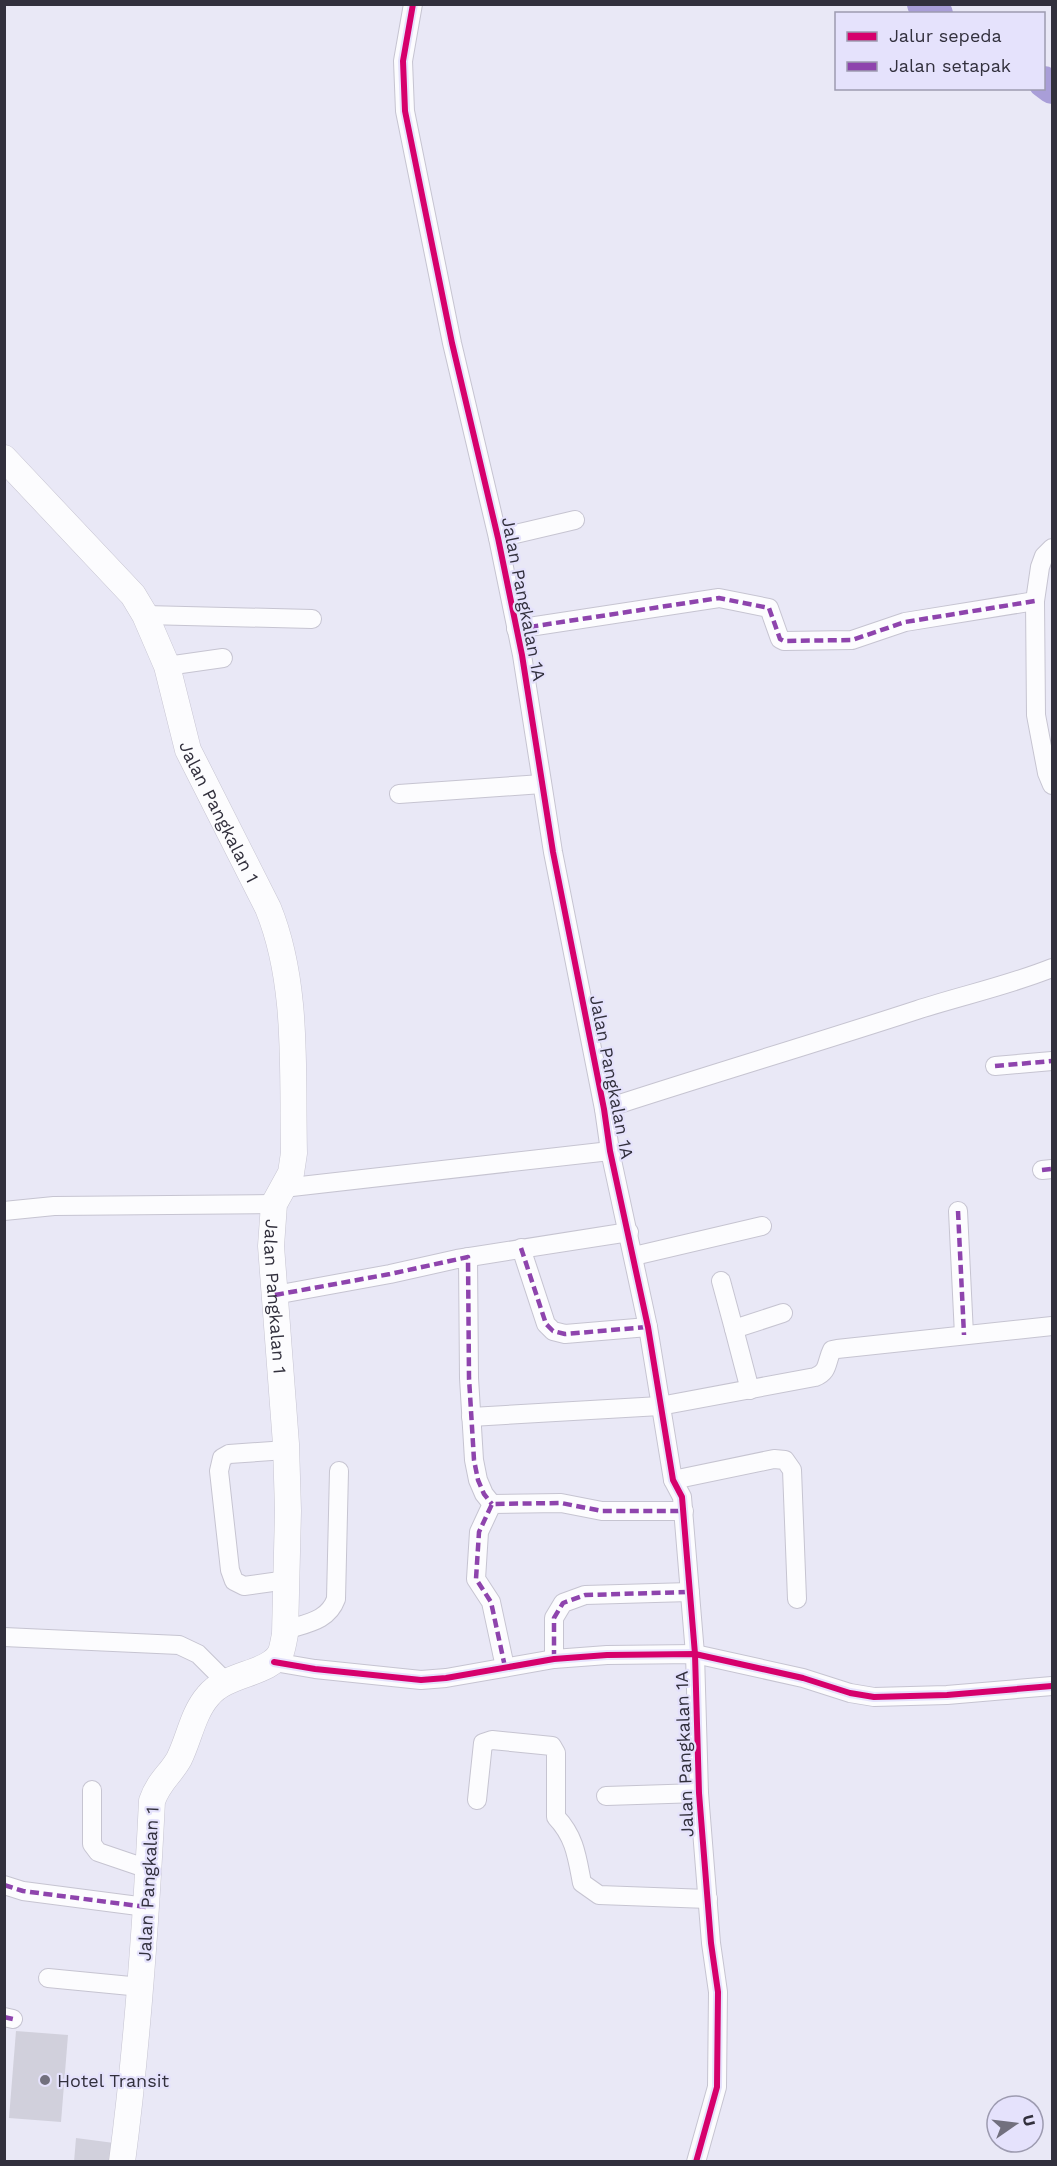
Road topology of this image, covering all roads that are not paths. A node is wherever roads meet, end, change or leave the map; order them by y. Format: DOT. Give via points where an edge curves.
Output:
graph roads {
  1 [pos="413,4"];
  2 [pos="4,458"];
  3 [pos="575,520"];
  4 [pos="498,538"];
  5 [pos="1053,548"];
  6 [pos="1035,601"];
  7 [pos="146,615"];
  8 [pos="312,618"];
  9 [pos="516,629"];
  10 [pos="223,658"];
  11 [pos="166,666"];
  12 [pos="542,784"];
  13 [pos="1053,784"];
  14 [pos="399,794"];
  15 [pos="1053,969"];
  16 [pos="1053,1061"];
  17 [pos="995,1066"];
  18 [pos="604,1110"];
  19 [pos="610,1151"];
  20 [pos="279,1196"];
  21 [pos="4,1211"];
  22 [pos="958,1211"];
  23 [pos="762,1226"];
  24 [pos="629,1232"];
  25 [pos="522,1248"];
  26 [pos="468,1257"];
  27 [pos="634,1257"];
  28 [pos="721,1281"];
  29 [pos="274,1295"];
  30 [pos="783,1314"];
  31 [pos="1053,1326"];
  32 [pos="648,1327"];
  33 [pos="734,1329"];
  34 [pos="964,1335"];
  35 [pos="750,1390"];
  36 [pos="660,1406"];
  37 [pos="471,1417"];
  38 [pos="286,1450"];
  39 [pos="339,1471"];
  40 [pos="673,1480"];
  41 [pos="492,1503"];
  42 [pos="684,1511"];
  43 [pos="286,1580"];
  44 [pos="690,1592"];
  45 [pos="797,1599"];
  46 [pos="286,1630"];
  47 [pos="4,1637"];
  48 [pos="695,1654"];
  49 [pos="554,1659"];
  50 [pos="274,1662"];
  51 [pos="505,1667"];
  52 [pos="225,1681"];
  53 [pos="1053,1686"];
  54 [pos="92,1790"];
  55 [pos="699,1793"];
  56 [pos="606,1796"];
  57 [pos="477,1800"];
  58 [pos="148,1869"];
  59 [pos="4,1885"];
  60 [pos="708,1899"];
  61 [pos="146,1907"];
  62 [pos="48,1978"];
  63 [pos="141,1987"];
  64 [pos="123,2162"];
  65 [pos="696,2162"];
  1 -- 4 [label="street, Jalan Pangkalan 1A" via="403,61 405,111 452,343"];
  2 -- 7 [label="main road, Jalan Pangkalan 1" via="133,595"];
  3 -- 4 [label="street"];
  4 -- 9 [label="street, Jalan Pangkalan 1A"];
  5 -- 6 [label="street" via="1040,567"];
  6 -- 9 [label="street" via="905,622 852,640 784,641 769,608 719,598"];
  6 -- 13 [label="street" via="1036,715 1047,773"];
  7 -- 8 [label="street"];
  7 -- 11 [label="main road, Jalan Pangkalan 1"];
  9 -- 12 [label="street, Jalan Pangkalan 1A"];
  10 -- 11 [label="street"];
  11 -- 20 [label="main road, Jalan Pangkalan 1" via="188,750 268,908 283,953 291,1027 294,1153 291,1173"];
  12 -- 14 [label="street"];
  12 -- 18 [label="street, Jalan Pangkalan 1A"];
  15 -- 18 [label="street" via="734,1066"];
  16 -- 17 [label="street"];
  18 -- 19 [label="street, Jalan Pangkalan 1A"];
  19 -- 20 [label="street"];
  19 -- 24 [label="street, Jalan Pangkalan 1A"];
  20 -- 21 [label="street"];
  20 -- 29 [label="main road, Jalan Pangkalan 1" via="271,1246"];
  22 -- 34 [label="street"];
  23 -- 27 [label="street"];
  24 -- 25 [label="street"];
  24 -- 27 [label="street, Jalan Pangkalan 1A"];
  25 -- 26 [label="street"];
  25 -- 32 [label="street" via="546,1324 553,1331 565,1334"];
  26 -- 29 [label="street"];
  26 -- 37 [label="street"];
  27 -- 32 [label="street, Jalan Pangkalan 1A"];
  28 -- 33 [label="street"];
  29 -- 38 [label="main road, Jalan Pangkalan 1"];
  30 -- 33 [label="street"];
  31 -- 34 [label="street"];
  32 -- 36 [label="street, Jalan Pangkalan 1A"];
  33 -- 35 [label="street"];
  34 -- 35 [label="street" via="832,1350 822,1375"];
  35 -- 36 [label="street"];
  36 -- 37 [label="street"];
  36 -- 40 [label="street, Jalan Pangkalan 1A"];
  37 -- 41 [label="street" via="478,1480"];
  38 -- 43 [label="main road, Jalan Pangkalan 1"];
  38 -- 43 [label="street" via="229,1454 222,1458 219,1471 234,1581 243,1586"];
  39 -- 46 [label="street" via="336,1599 332,1611"];
  40 -- 42 [label="street, Jalan Pangkalan 1A"];
  40 -- 45 [label="street" via="785,1460 792,1470"];
  41 -- 42 [label="street" via="561,1503 602,1511"];
  41 -- 51 [label="street" via="479,1532 476,1579 491,1602"];
  42 -- 44 [label="street, Jalan Pangkalan 1A"];
  43 -- 46 [label="main road, Jalan Pangkalan 1"];
  44 -- 48 [label="street, Jalan Pangkalan 1A"];
  44 -- 49 [label="street" via="585,1595 563,1603 554,1618"];
  46 -- 50 [label="main road, Jalan Pangkalan 1" via="281,1652"];
  47 -- 52 [label="street" via="179,1645 198,1654"];
  48 -- 49 [label="street"];
  48 -- 53 [label="street" via="874,1697"];
  48 -- 55 [label="street, Jalan Pangkalan 1A"];
  49 -- 51 [label="street"];
  50 -- 51 [label="street" via="421,1680"];
  50 -- 52 [label="main road, Jalan Pangkalan 1"];
  52 -- 58 [label="main road, Jalan Pangkalan 1" via="207,1696 178,1760 157,1786 152,1801"];
  54 -- 58 [label="street" via="92,1844 98,1852"];
  55 -- 56 [label="street"];
  55 -- 60 [label="street, Jalan Pangkalan 1A"];
  57 -- 60 [label="street" via="483,1743 492,1740 552,1746 556,1753 556,1817 568,1830 582,1883 599,1894"];
  58 -- 61 [label="main road, Jalan Pangkalan 1"];
  59 -- 61 [label="street" via="23,1891"];
  60 -- 65 [label="street, Jalan Pangkalan 1A" via="718,1992 718,2068 717,2087"];
  61 -- 63 [label="main road, Jalan Pangkalan 1"];
  62 -- 63 [label="street"];
  63 -- 64 [label="main road, Jalan Pangkalan 1"];
}
